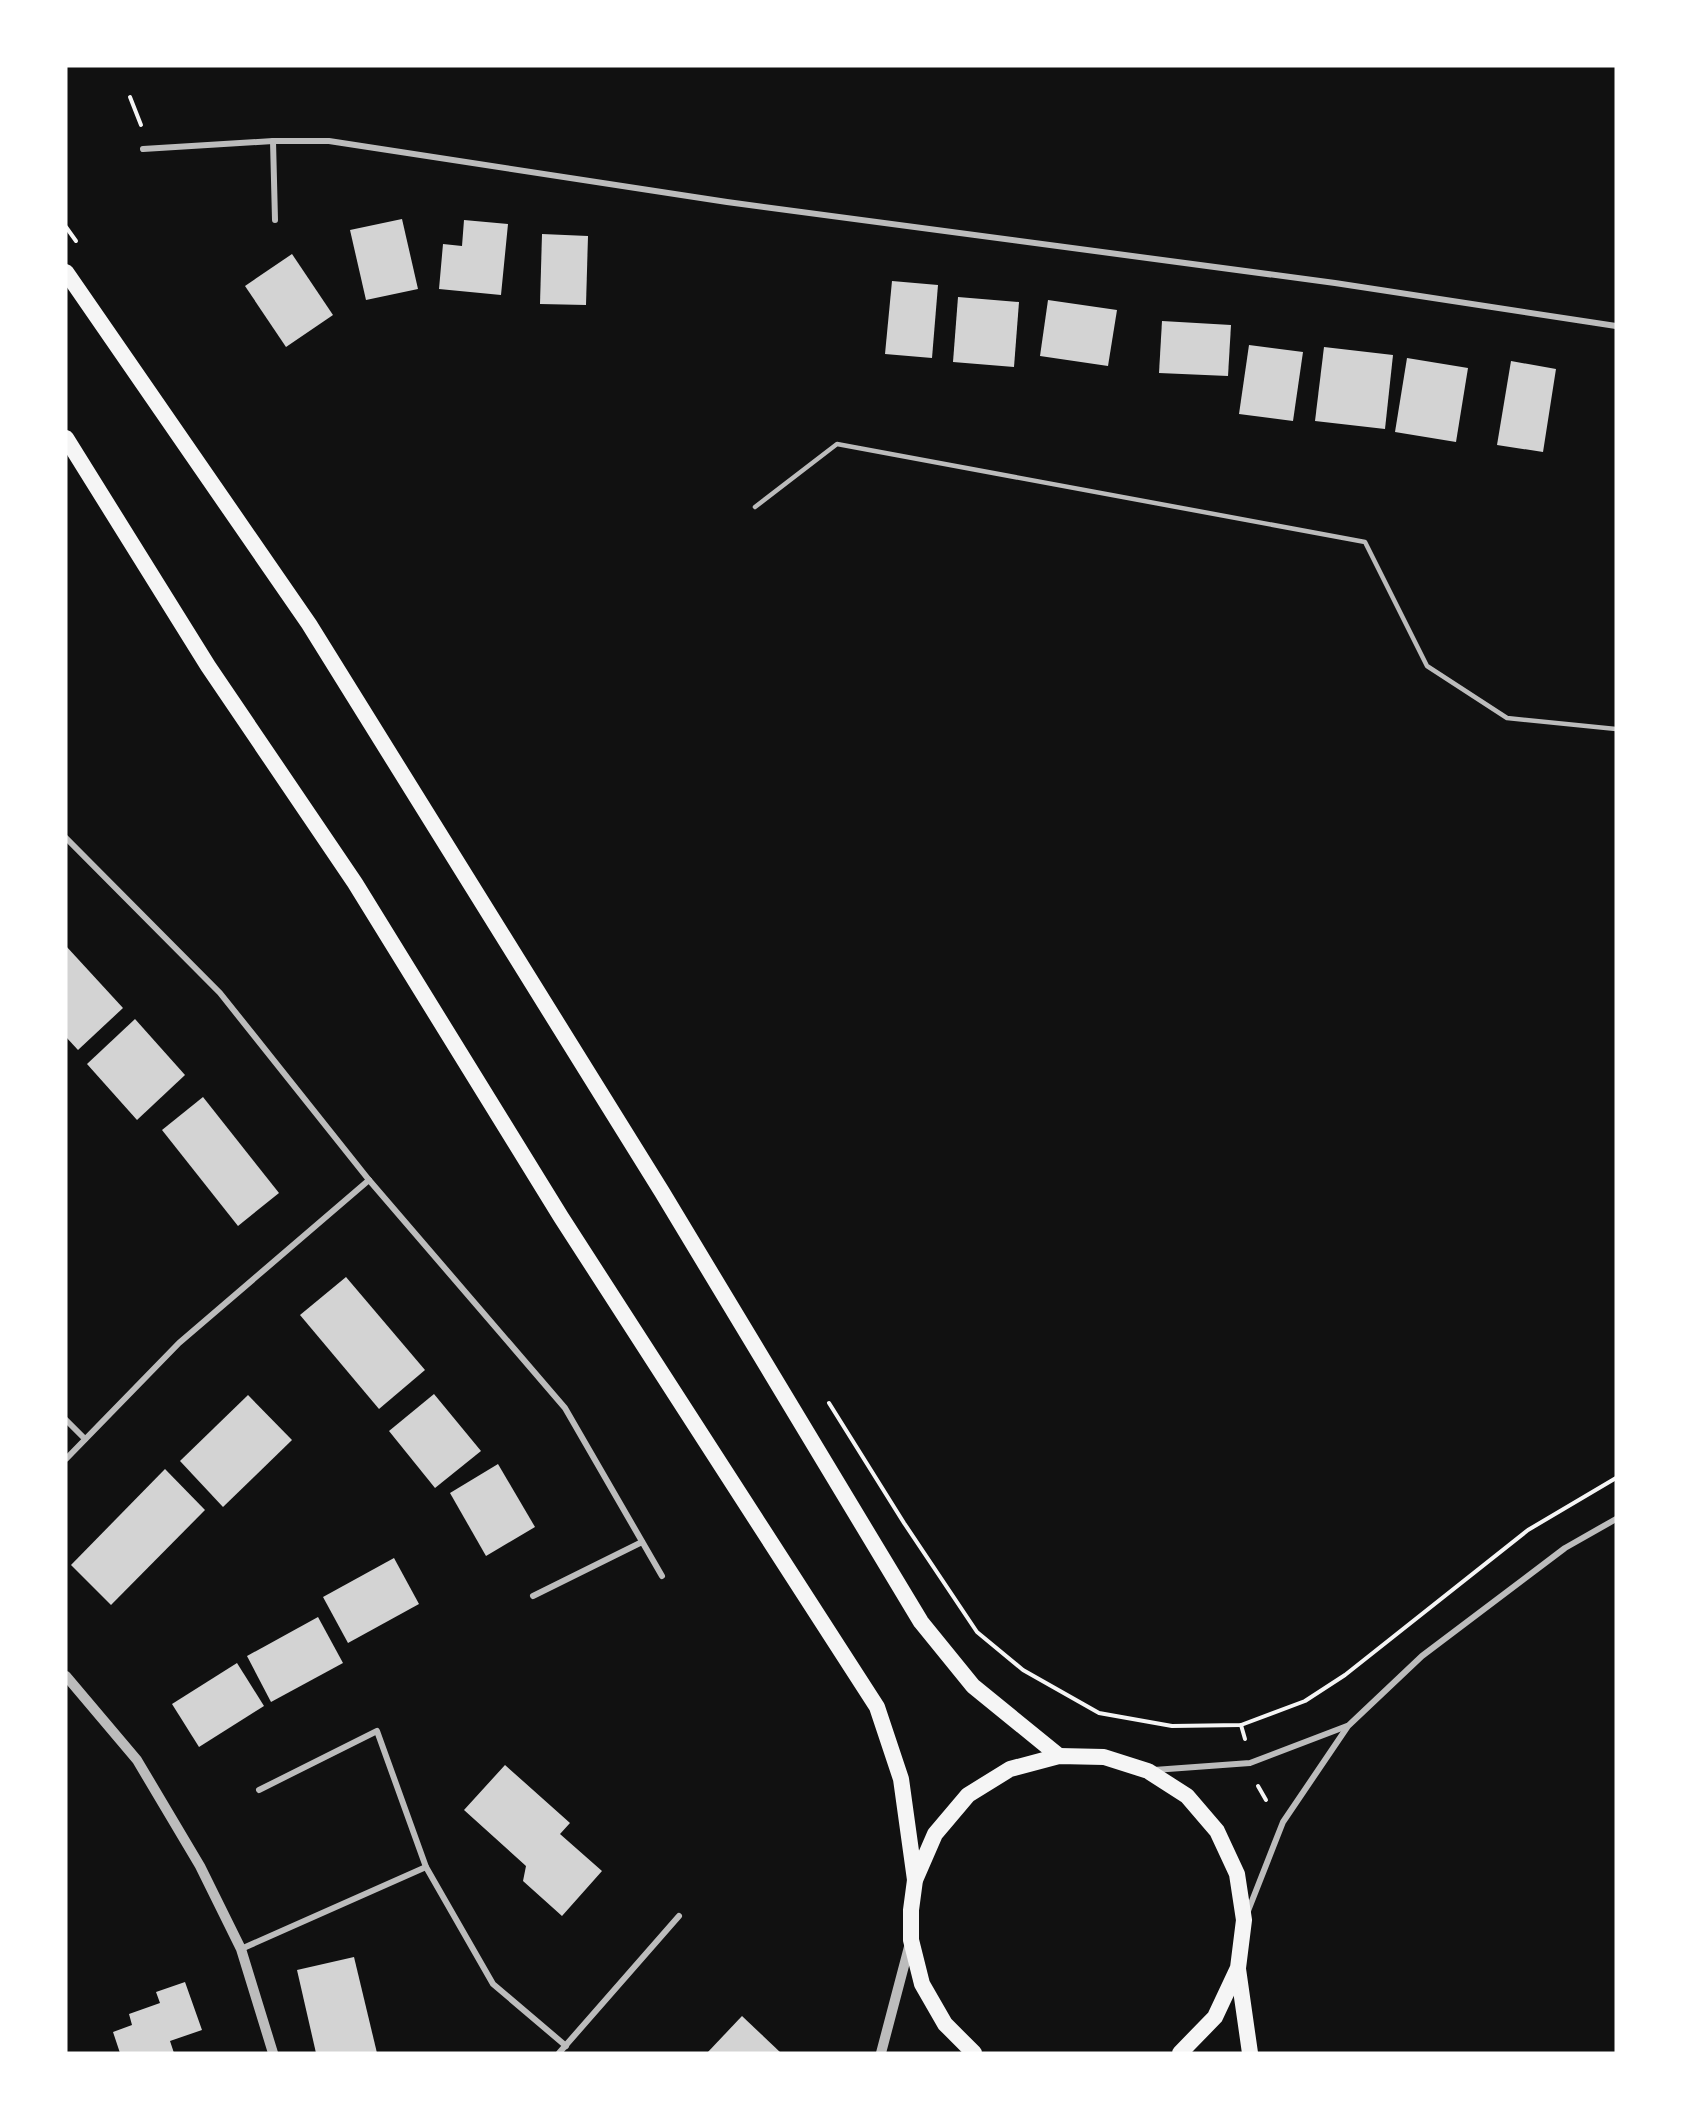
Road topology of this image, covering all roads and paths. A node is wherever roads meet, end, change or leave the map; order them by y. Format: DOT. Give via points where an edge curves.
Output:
graph roads {
  1 [pos="273,141"];
  2 [pos="143,149"];
  3 [pos="275,220"];
  4 [pos="66,227"];
  5 [pos="79,246"];
  6 [pos="66,272"];
  7 [pos="1616,326"];
  8 [pos="66,438"];
  9 [pos="755,507"];
  10 [pos="1616,729"];
  11 [pos="66,838"];
  12 [pos="369,1180"];
  13 [pos="828,1402"];
  14 [pos="66,1420"];
  15 [pos="85,1439"];
  16 [pos="66,1459"];
  17 [pos="1616,1478"];
  18 [pos="1616,1519"];
  19 [pos="642,1542"];
  20 [pos="662,1576"];
  21 [pos="533,1596"];
  22 [pos="66,1676"];
  23 [pos="1348,1726"];
  24 [pos="1059,1756"];
  25 [pos="1148,1771"];
  26 [pos="259,1790"];
  27 [pos="426,1867"];
  28 [pos="915,1880"];
  29 [pos="679,1916"];
  30 [pos="1244,1920"];
  31 [pos="911,1940"];
  32 [pos="241,1949"];
  33 [pos="1238,1968"];
  34 [pos="566,2046"];
  35 [pos="273,2053"];
  36 [pos="559,2053"];
  37 [pos="881,2053"];
  38 [pos="974,2053"];
  39 [pos="1180,2053"];
  40 [pos="1250,2053"];
  1 -- 2 [label="street"];
  1 -- 3 [label="street"];
  1 -- 7 [label="street" via="329,141 715,200 1335,283"];
  4 -- 5 [label="path"];
  6 -- 24 [label="highway" via="309,624 662,1192 921,1622 973,1686"];
  8 -- 28 [label="highway" via="208,666 355,883 561,1217 877,1707 901,1779"];
  9 -- 10 [label="lane" via="837,444 1365,542 1427,666 1507,718"];
  11 -- 12 [label="street" via="220,993"];
  12 -- 15 [label="street" via="179,1343"];
  12 -- 19 [label="street" via="565,1408"];
  13 -- 17 [label="path" via="977,1632 1023,1670 1099,1713 1172,1726 1242,1725 1305,1701 1346,1676 1528,1530"];
  14 -- 15 [label="street"];
  15 -- 16 [label="street"];
  18 -- 23 [label="street" via="1565,1548 1422,1656"];
  19 -- 20 [label="street"];
  19 -- 21 [label="street"];
  22 -- 32 [label="street" via="137,1760 200,1866"];
  23 -- 25 [label="street" via="1250,1762"];
  23 -- 30 [label="street" via="1283,1822"];
  24 -- 25 [label="highway" via="1104,1757"];
  24 -- 28 [label="highway" via="1010,1769 968,1796 935,1834"];
  25 -- 30 [label="highway" via="1187,1796 1217,1831 1237,1874"];
  26 -- 27 [label="street" via="377,1731"];
  27 -- 32 [label="street"];
  27 -- 34 [label="street" via="493,1984"];
  28 -- 31 [label="highway"];
  29 -- 34 [label="street"];
  30 -- 33 [label="highway"];
  31 -- 37 [label="street"];
  31 -- 38 [label="highway" via="922,1984 945,2024"];
  32 -- 35 [label="street"];
  33 -- 39 [label="highway" via="1215,2018"];
  33 -- 40 [label="highway"];
  34 -- 36 [label="street"];
}
